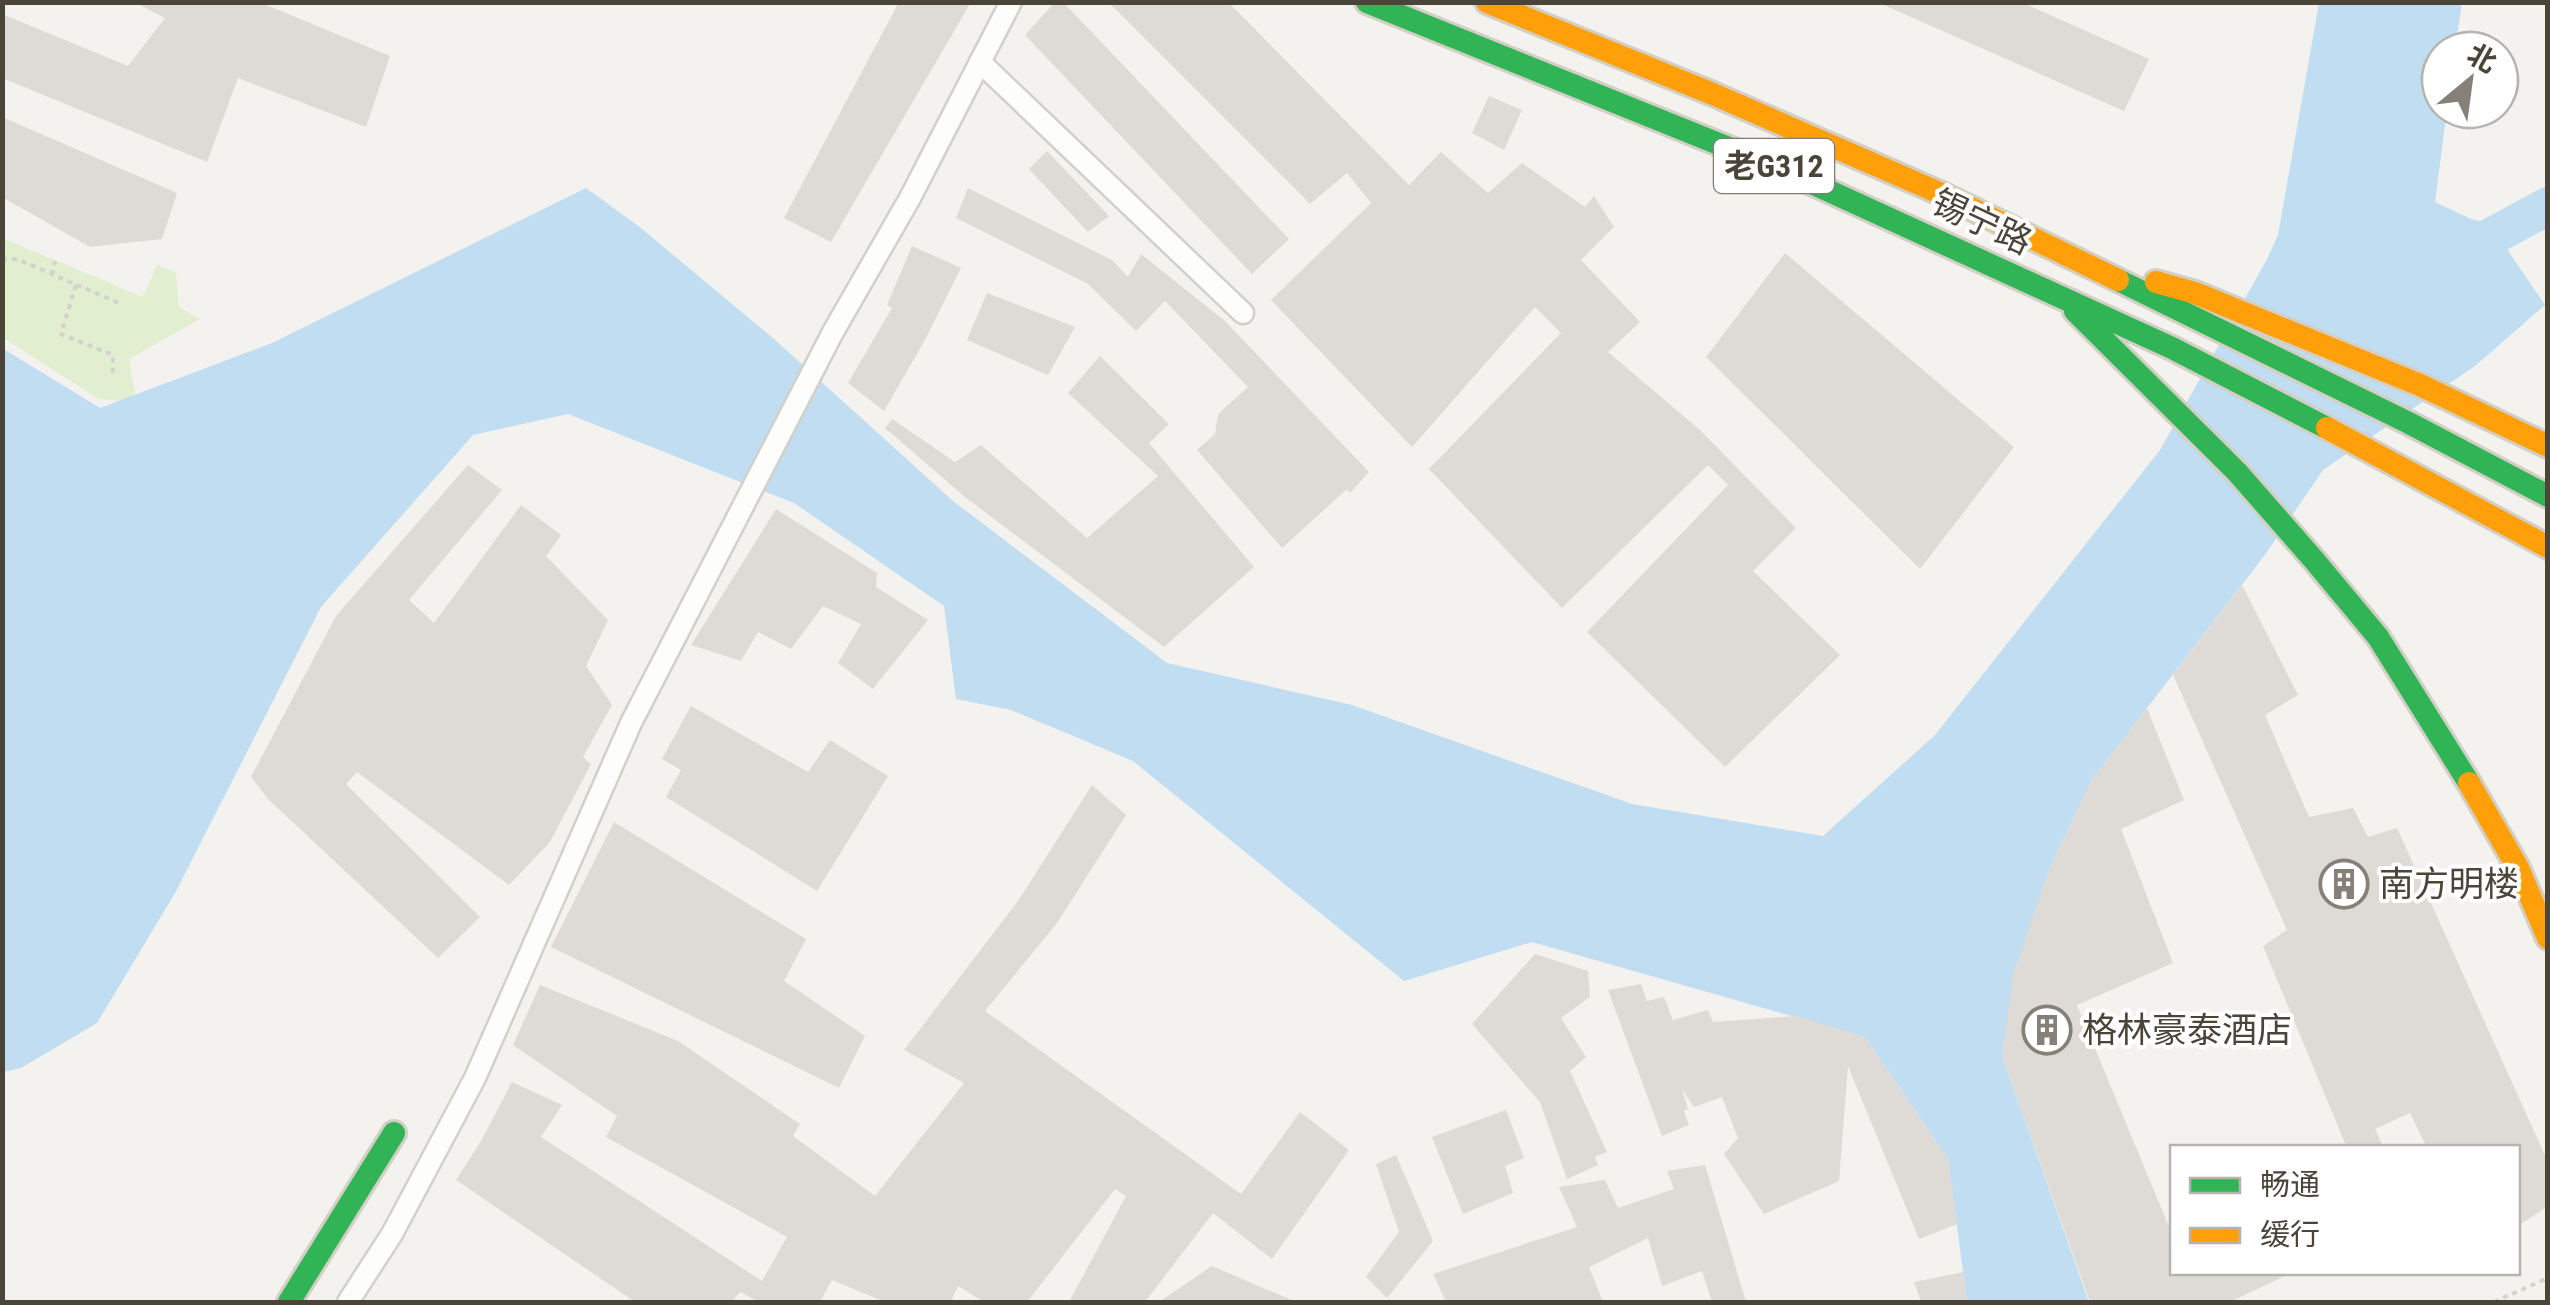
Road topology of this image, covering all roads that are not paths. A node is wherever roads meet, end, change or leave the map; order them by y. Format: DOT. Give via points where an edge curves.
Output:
graph roads {
  1 [pos="1011,2"];
  2 [pos="1367,2"];
  3 [pos="1487,2"];
  4 [pos="980,62"];
  5 [pos="2060,296"];
  6 [pos="2194,304"];
  7 [pos="1243,312"];
  8 [pos="2548,446"];
  9 [pos="2548,496"];
  10 [pos="2548,548"];
  11 [pos="2548,938"];
  12 [pos="394,1133"];
  13 [pos="289,1302"];
  14 [pos="348,1302"];
  1 -- 4 [label="street"];
  2 -- 5 [label="main road, 锡宁路 / 老G312" via="1781,169"];
  3 -- 6 [label="main road, 锡宁路 / 老G312" via="1942,194 2085,264"];
  4 -- 7 [label="street"];
  4 -- 14 [label="street" via="631,724 475,1078"];
  5 -- 10 [label="main road, 锡宁路 / 老G312" via="2172,348"];
  5 -- 11 [label="main road" via="2236,472 2378,638 2518,868"];
  6 -- 8 [label="main road" via="2420,386"];
  6 -- 9 [label="main road, 锡宁路"];
  12 -- 13 [label="main road"];
}
